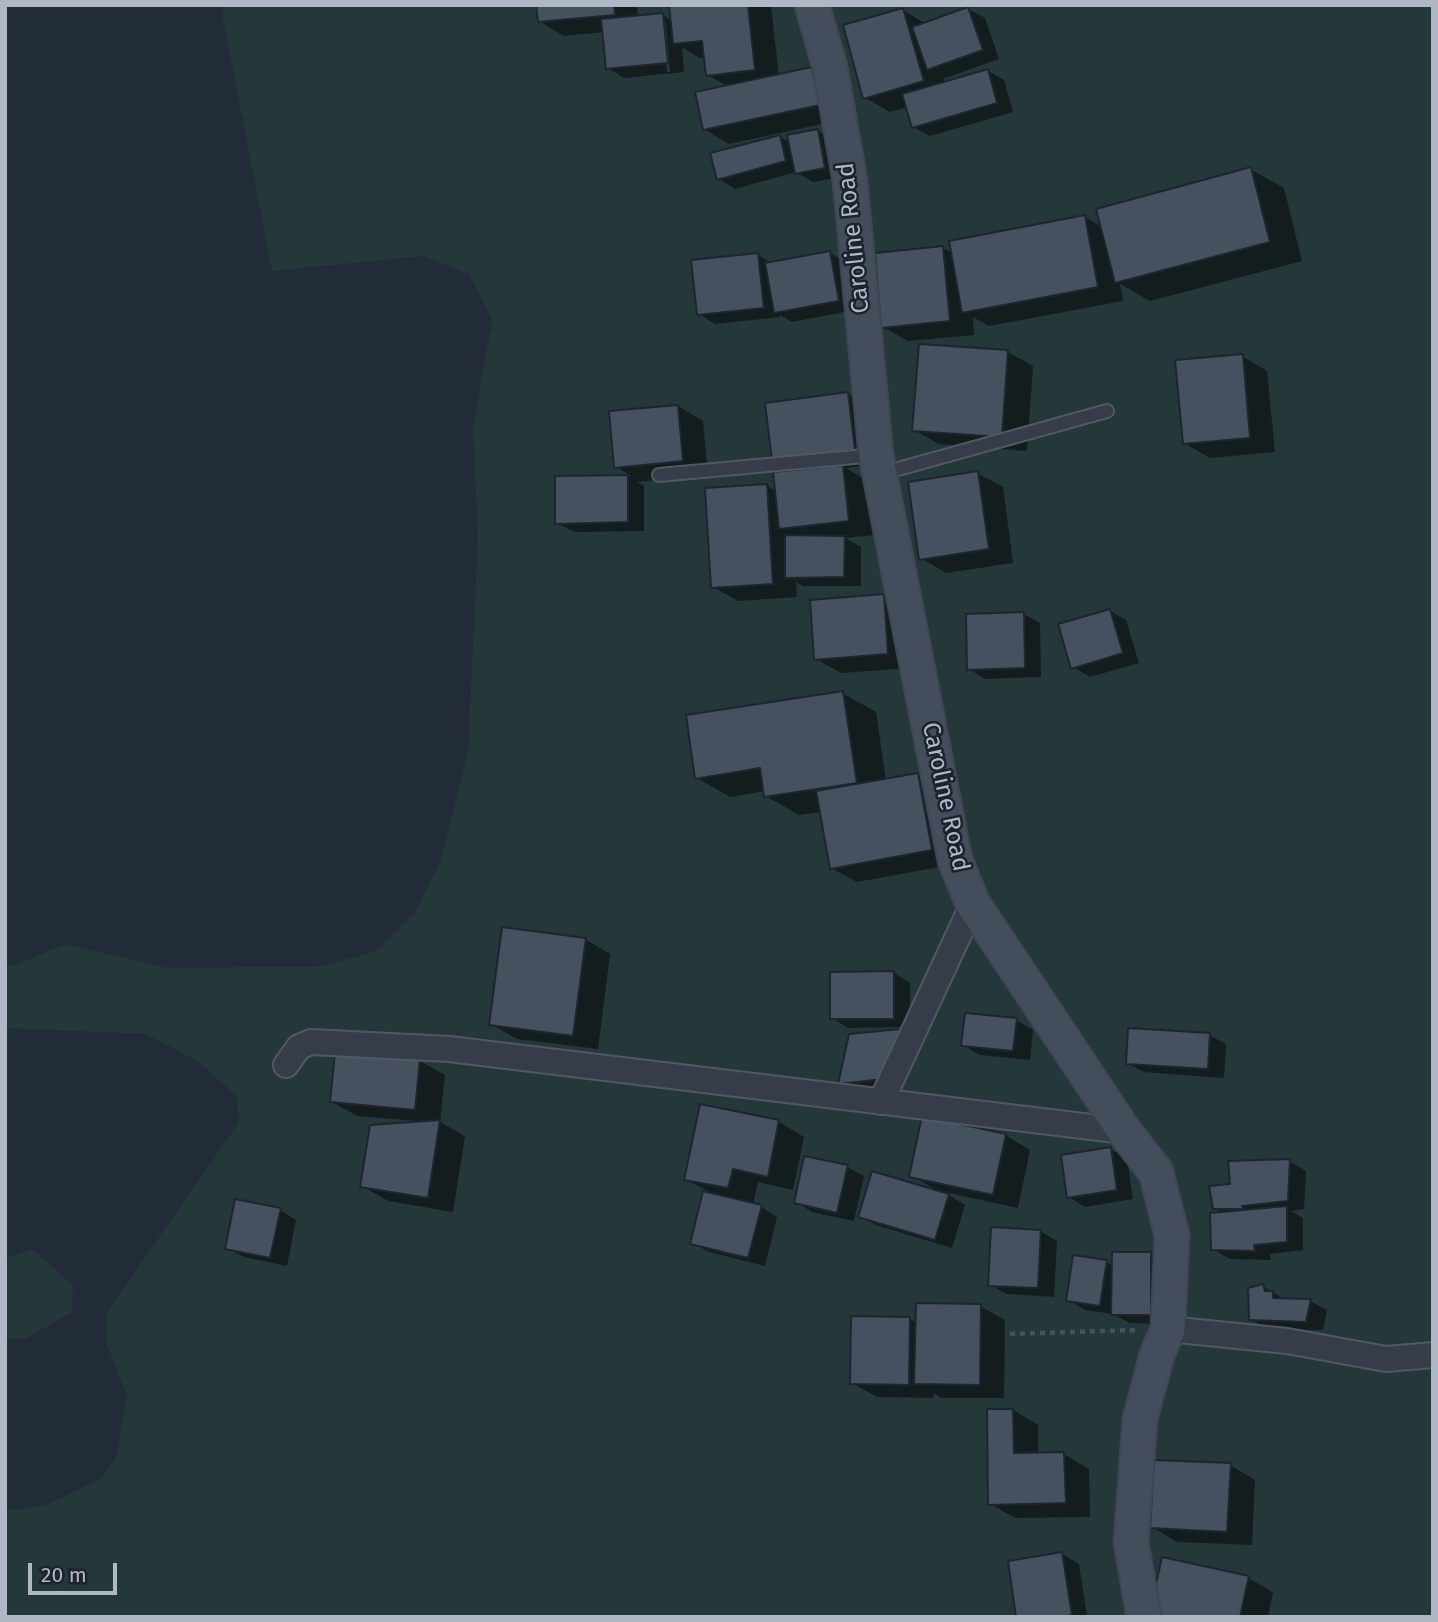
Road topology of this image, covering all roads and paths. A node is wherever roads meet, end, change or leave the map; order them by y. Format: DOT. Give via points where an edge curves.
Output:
graph roads {
  1 [pos="812,5"];
  2 [pos="1107,411"];
  3 [pos="878,464"];
  4 [pos="659,475"];
  5 [pos="973,904"];
  6 [pos="286,1065"];
  7 [pos="881,1102"];
  8 [pos="1124,1131"];
  9 [pos="1168,1329"];
  10 [pos="1010,1334"];
  11 [pos="1433,1355"];
  12 [pos="1144,1617"];
  1 -- 3 [label="main road, Caroline Road" via="830,67 850,181"];
  2 -- 3 [label="lane"];
  3 -- 4 [label="lane"];
  3 -- 5 [label="main road, Caroline Road" via="955,860"];
  5 -- 7 [label="street"];
  5 -- 8 [label="main road, Caroline Road"];
  6 -- 7 [label="street" via="299,1047 311,1042 449,1049"];
  7 -- 8 [label="street"];
  8 -- 9 [label="main road, Caroline Road" via="1156,1172 1172,1235"];
  9 -- 10 [label="path"];
  9 -- 11 [label="street" via="1287,1341 1386,1359"];
  9 -- 12 [label="main road, Caroline Road" via="1140,1419 1131,1542"];
}
